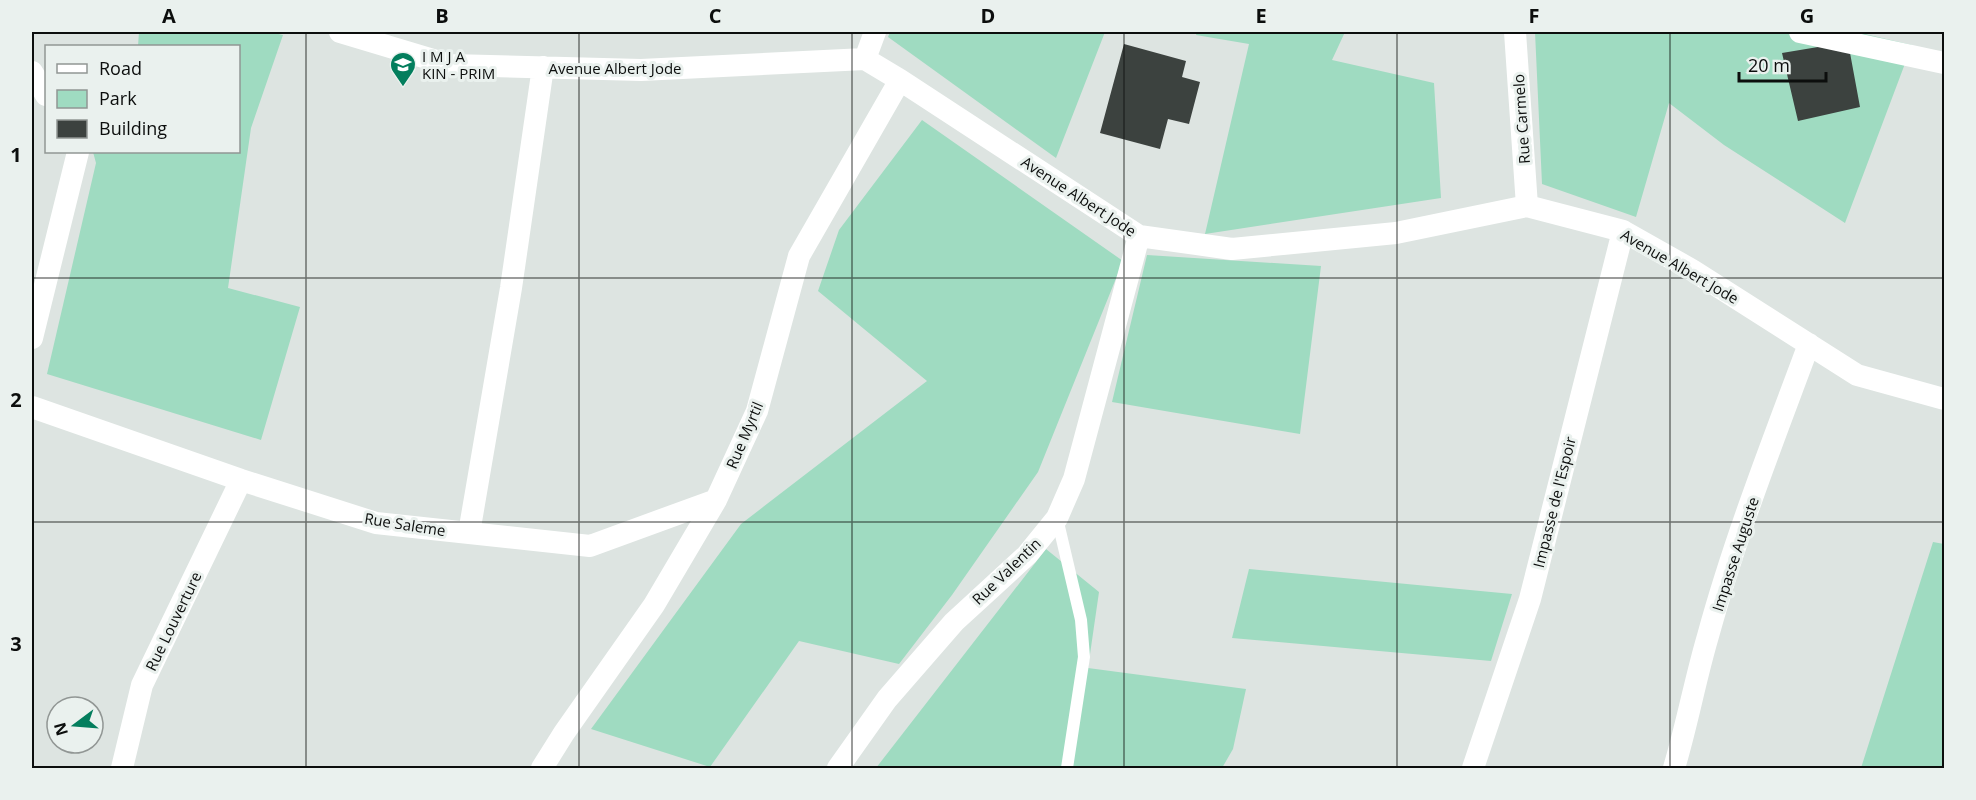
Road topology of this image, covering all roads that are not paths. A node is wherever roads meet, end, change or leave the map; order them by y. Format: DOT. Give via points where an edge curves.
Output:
graph roads {
  1 [pos="339,32"];
  2 [pos="875,32"];
  3 [pos="1515,32"];
  4 [pos="1800,32"];
  5 [pos="865,59"];
  6 [pos="1944,63"];
  7 [pos="543,68"];
  8 [pos="32,72"];
  9 [pos="900,80"];
  10 [pos="45,93"];
  11 [pos="78,153"];
  12 [pos="1527,206"];
  13 [pos="1623,231"];
  14 [pos="1139,236"];
  15 [pos="32,338"];
  16 [pos="1809,344"];
  17 [pos="1944,399"];
  18 [pos="32,407"];
  19 [pos="241,480"];
  20 [pos="716,500"];
  21 [pos="1057,518"];
  22 [pos="469,533"];
  23 [pos="122,768"];
  24 [pos="542,768"];
  25 [pos="838,768"];
  26 [pos="1067,768"];
  27 [pos="1473,768"];
  28 [pos="1674,768"];
  1 -- 7 [label="street, Avenue Albert Jode" via="450,65"];
  2 -- 5 [label="street"];
  3 -- 12 [label="street, Rue Carmelo"];
  4 -- 6 [label="street"];
  5 -- 7 [label="street, Avenue Albert Jode" via="641,70"];
  5 -- 9 [label="street, Avenue Albert Jode"];
  7 -- 22 [label="street"];
  8 -- 10 [label="street"];
  9 -- 14 [label="street, Avenue Albert Jode"];
  9 -- 20 [label="street, Rue Myrtil" via="799,256 757,411"];
  11 -- 15 [label="street"];
  12 -- 13 [label="street, Avenue Albert Jode"];
  12 -- 14 [label="street, Avenue Albert Jode" via="1396,233 1232,249"];
  13 -- 16 [label="street, Avenue Albert Jode"];
  13 -- 27 [label="street, Impasse de l'Espoir" via="1530,599"];
  14 -- 21 [label="street, Rue Valentin" via="1074,479"];
  16 -- 17 [label="street, Avenue Albert Jode" via="1857,375"];
  16 -- 28 [label="street, Impasse Auguste" via="1747,514 1708,637"];
  18 -- 19 [label="street, Rue Saleme"];
  19 -- 22 [label="street, Rue Saleme" via="376,523"];
  19 -- 23 [label="street, Rue Louverture" via="142,685"];
  20 -- 22 [label="street, Rue Saleme" via="590,546"];
  20 -- 24 [label="street, Rue Myrtil" via="654,605"];
  21 -- 25 [label="street, Rue Valentin" via="1027,555 954,622 887,699"];
  21 -- 26 [label="lane" via="1081,620 1084,657"];
}
